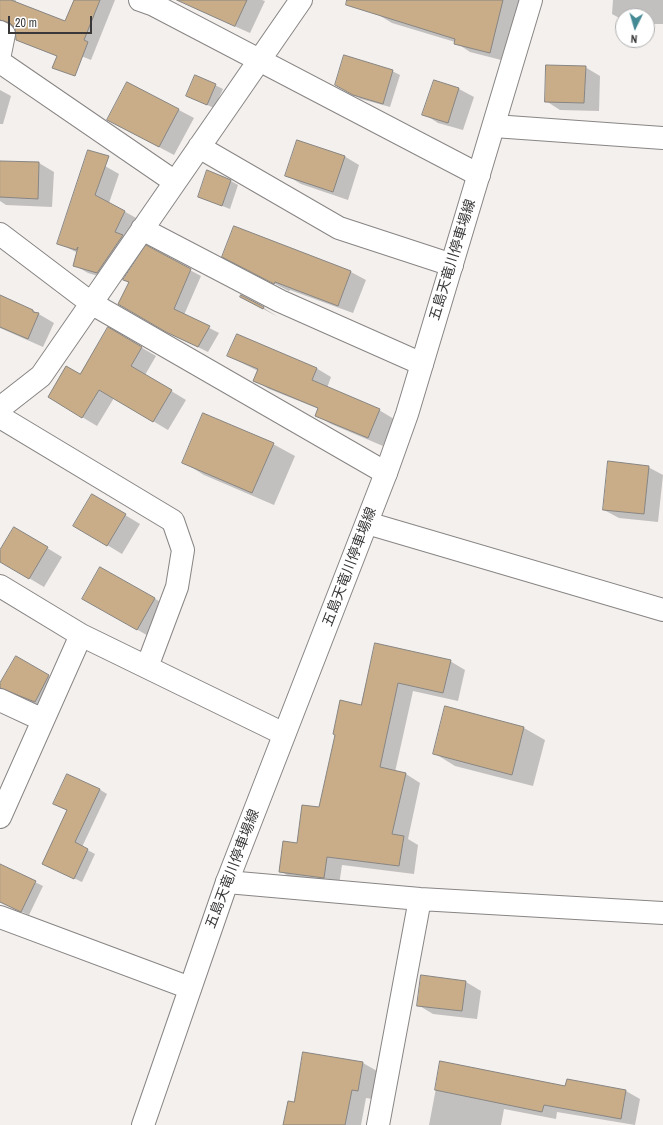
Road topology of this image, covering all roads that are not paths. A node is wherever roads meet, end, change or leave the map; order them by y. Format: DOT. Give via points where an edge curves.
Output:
graph roads {
  1 [pos="140,0"];
  2 [pos="301,0"];
  3 [pos="531,0"];
  4 [pos="0,32"];
  5 [pos="0,54"];
  6 [pos="260,60"];
  7 [pos="0,62"];
  8 [pos="494,126"];
  9 [pos="663,138"];
  10 [pos="199,147"];
  11 [pos="479,175"];
  12 [pos="175,182"];
  13 [pos="142,230"];
  14 [pos="0,234"];
  15 [pos="452,265"];
  16 [pos="91,303"];
  17 [pos="422,364"];
  18 [pos="0,408"];
  19 [pos="0,417"];
  20 [pos="386,473"];
  21 [pos="367,523"];
  22 [pos="0,586"];
  23 [pos="663,610"];
  24 [pos="81,635"];
  25 [pos="147,667"];
  26 [pos="0,700"];
  27 [pos="43,720"];
  28 [pos="284,734"];
  29 [pos="0,817"];
  30 [pos="227,882"];
  31 [pos="420,899"];
  32 [pos="663,913"];
  33 [pos="0,917"];
  34 [pos="190,988"];
  35 [pos="142,1125"];
  36 [pos="378,1125"];
  1 -- 6 [label="street"];
  2 -- 6 [label="street"];
  3 -- 8 [label="street, 五島天竜川停車場線"];
  4 -- 5 [label="street" via="4,34"];
  6 -- 10 [label="street"];
  6 -- 11 [label="street"];
  7 -- 12 [label="street"];
  8 -- 9 [label="street"];
  8 -- 11 [label="street, 五島天竜川停車場線"];
  10 -- 12 [label="street"];
  10 -- 15 [label="street" via="340,228"];
  11 -- 15 [label="street, 五島天竜川停車場線"];
  12 -- 13 [label="street"];
  13 -- 16 [label="street"];
  13 -- 17 [label="street" via="280,301"];
  14 -- 16 [label="street"];
  15 -- 17 [label="street, 五島天竜川停車場線"];
  16 -- 18 [label="street" via="41,376"];
  16 -- 20 [label="street"];
  17 -- 20 [label="street, 五島天竜川停車場線"];
  19 -- 25 [label="street" via="173,520 182,550 177,586"];
  20 -- 21 [label="street, 五島天竜川停車場線"];
  21 -- 23 [label="street"];
  21 -- 28 [label="street, 五島天竜川停車場線"];
  22 -- 24 [label="street"];
  24 -- 25 [label="street"];
  24 -- 27 [label="street"];
  25 -- 28 [label="street"];
  26 -- 27 [label="street"];
  27 -- 29 [label="street"];
  28 -- 30 [label="street, 五島天竜川停車場線"];
  30 -- 31 [label="street"];
  30 -- 34 [label="street, 五島天竜川停車場線"];
  31 -- 32 [label="street"];
  31 -- 36 [label="street"];
  33 -- 34 [label="street"];
  34 -- 35 [label="street, 五島天竜川停車場線"];
}
